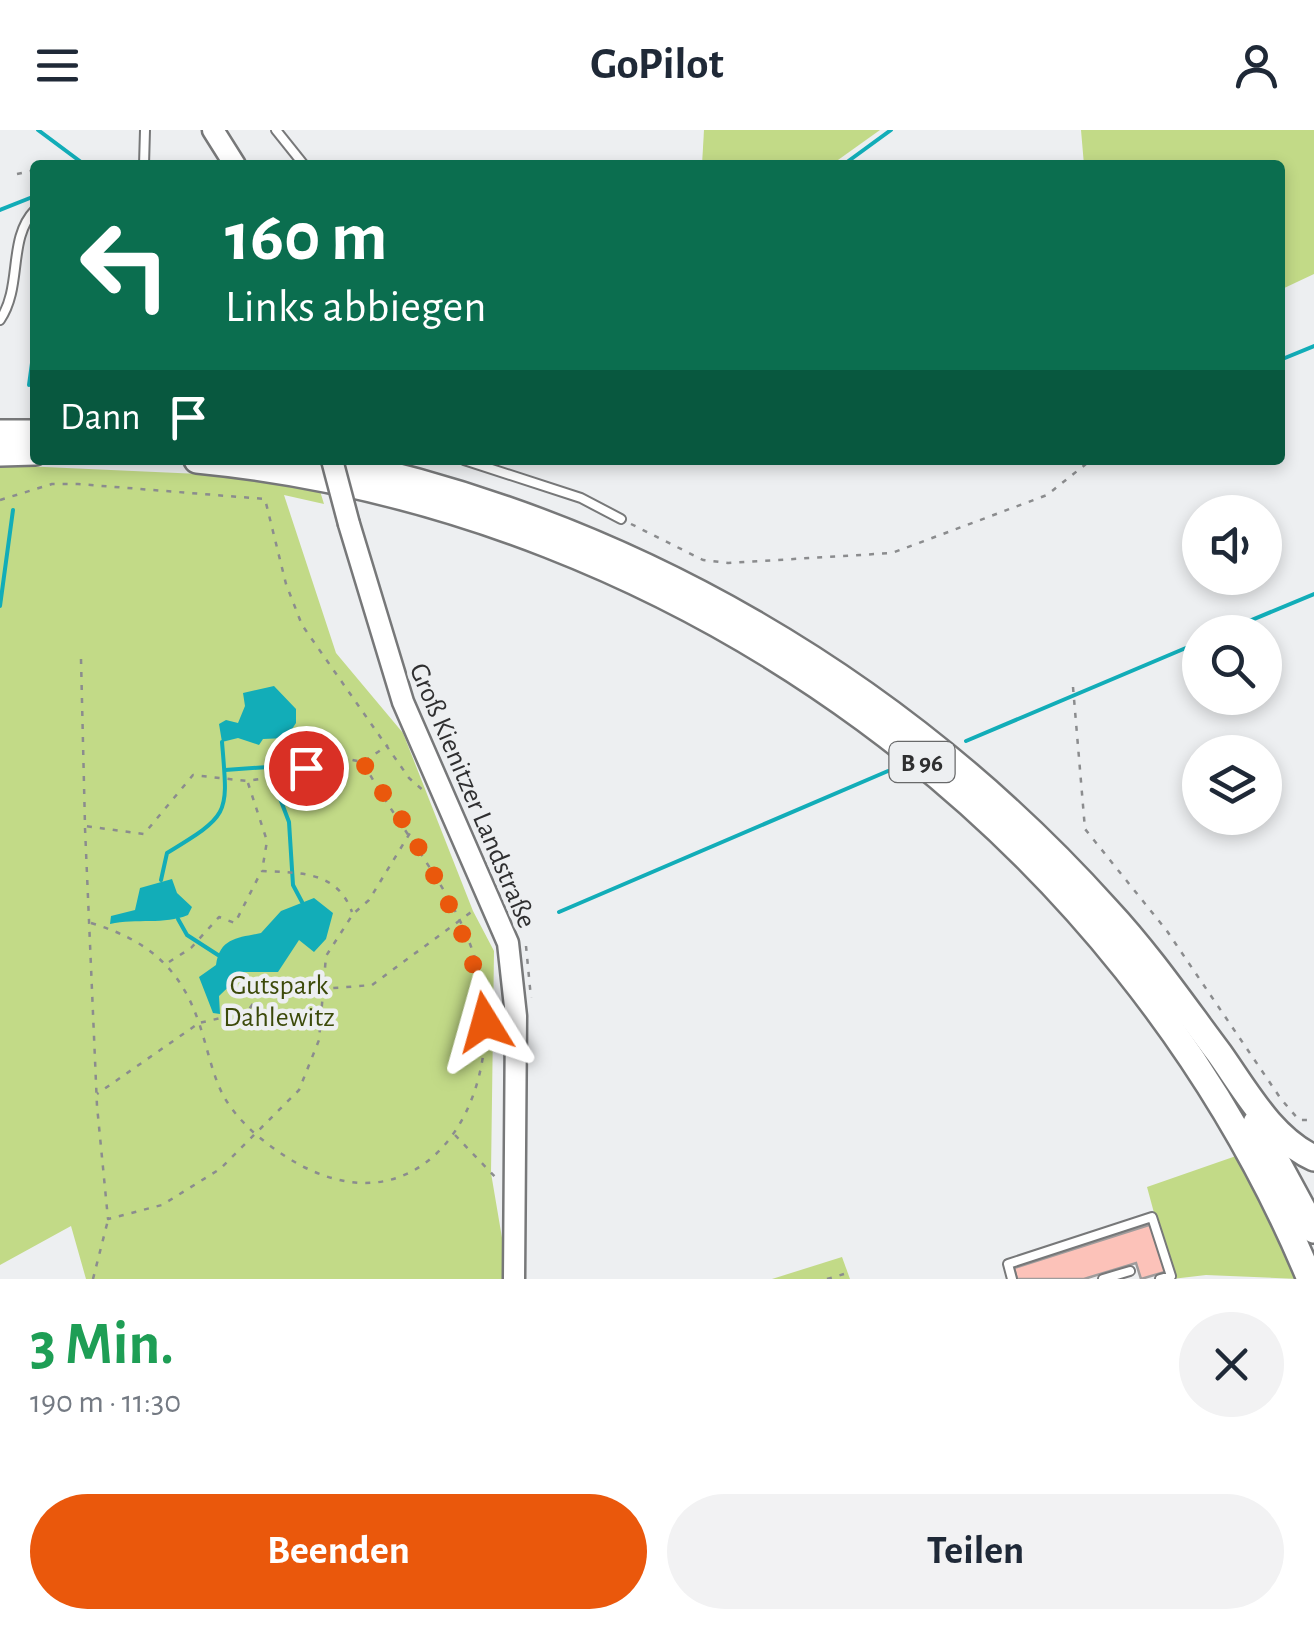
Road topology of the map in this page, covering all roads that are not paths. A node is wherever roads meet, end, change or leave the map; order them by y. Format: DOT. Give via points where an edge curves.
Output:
graph roads {
  1 [pos="144,130"];
  2 [pos="213,130"];
  3 [pos="276,130"];
  4 [pos="144,160"];
  5 [pos="232,160"];
  6 [pos="300,160"];
  7 [pos="30,217"];
  8 [pos="0,320"];
  9 [pos="30,433"];
  10 [pos="0,434"];
  11 [pos="30,452"];
  12 [pos="0,453"];
  13 [pos="227,465"];
  14 [pos="331,465"];
  15 [pos="350,465"];
  16 [pos="479,465"];
  17 [pos="621,519"];
  18 [pos="1188,1012"];
  19 [pos="1314,1158"];
  20 [pos="1314,1230"];
  21 [pos="1130,1270"];
  22 [pos="514,1279"];
  23 [pos="1012,1279"];
  24 [pos="1103,1279"];
  25 [pos="1160,1279"];
  26 [pos="1310,1279"];
  1 -- 4 [label="lane"];
  2 -- 5 [label="main road"];
  3 -- 6 [label="lane"];
  7 -- 8 [label="lane" via="21,230 13,291"];
  9 -- 10 [label="highway"];
  11 -- 12 [label="highway"];
  13 -- 26 [label="highway, B 96" via="359,487 517,532 728,630 861,714 1002,832 1136,980 1230,1115"];
  14 -- 22 [label="main road, Groß Kienitzer Landstraße, bridge" via="394,676 440,790 502,903 515,996"];
  15 -- 18 [label="highway, B 96" via="588,539 676,579 810,656 914,730 1021,820 1110,912"];
  16 -- 17 [label="lane" via="581,498"];
  18 -- 19 [label="highway" via="1280,1135"];
  18 -- 20 [label="highway, B 96"];
  21 -- 24 [label="lane"];
  23 -- 25 [label="lane" via="1008,1264 1152,1217 1171,1276"];
}
